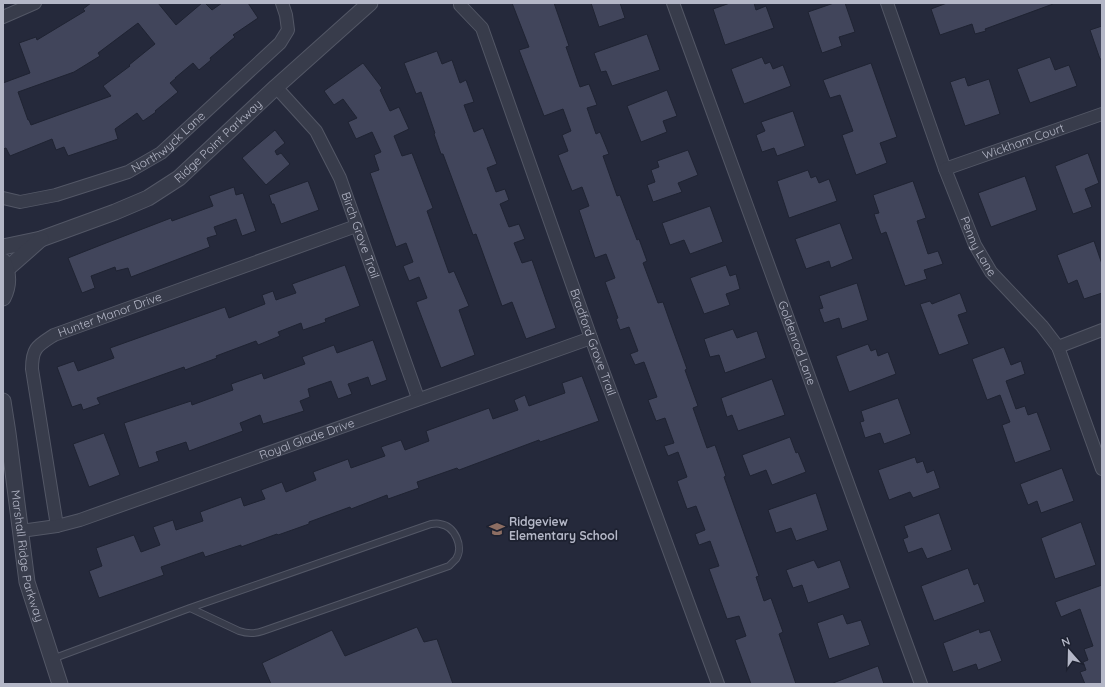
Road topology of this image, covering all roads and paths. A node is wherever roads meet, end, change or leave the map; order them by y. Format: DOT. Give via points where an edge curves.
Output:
graph roads {
  1 [pos="35,3"];
  2 [pos="282,3"];
  3 [pos="370,3"];
  4 [pos="673,3"];
  5 [pos="887,3"];
  6 [pos="460,5"];
  7 [pos="3,18"];
  8 [pos="276,87"];
  9 [pos="1102,114"];
  10 [pos="945,170"];
  11 [pos="3,198"];
  12 [pos="356,226"];
  13 [pos="41,239"];
  14 [pos="3,248"];
  15 [pos="5,264"];
  16 [pos="3,298"];
  17 [pos="1102,330"];
  18 [pos="591,338"];
  19 [pos="1058,347"];
  20 [pos="418,398"];
  21 [pos="3,401"];
  22 [pos="1102,469"];
  23 [pos="57,526"];
  24 [pos="21,531"];
  25 [pos="190,608"];
  26 [pos="52,659"];
  27 [pos="60,684"];
  28 [pos="718,684"];
  29 [pos="921,684"];
  1 -- 7 [label="street"];
  2 -- 11 [label="street, Northwyck Lane" via="288,30 280,43 161,153 128,172 56,195 20,202"];
  3 -- 8 [label="street, Ridge Point Parkway"];
  4 -- 29 [label="street, Goldenrod Lane"];
  5 -- 10 [label="street, Penny Lane"];
  6 -- 18 [label="street, Bradford Grove Trail" via="482,28"];
  8 -- 12 [label="street, Birch Grove Trail" via="316,131 340,178"];
  8 -- 13 [label="street, Ridge Point Parkway" via="179,178 148,198"];
  9 -- 10 [label="street, Wickham Court"];
  10 -- 19 [label="street, Penny Lane" via="975,245 991,272 1042,326"];
  12 -- 20 [label="street, Birch Grove Trail"];
  12 -- 23 [label="street, Hunter Manor Drive" via="54,335 38,345 32,357 32,369"];
  13 -- 14 [label="street"];
  13 -- 15 [label="street"];
  15 -- 16 [label="street" via="8,282"];
  17 -- 19 [label="street"];
  18 -- 20 [label="street, Royal Glade Drive"];
  18 -- 28 [label="street, Bradford Grove Trail"];
  19 -- 22 [label="street, Penny Lane"];
  20 -- 23 [label="street, Royal Glade Drive" via="80,520"];
  21 -- 24 [label="street, Marshall Ridge Parkway"];
  23 -- 24 [label="street, Royal Glade Drive"];
  24 -- 26 [label="street, Marshall Ridge Parkway" via="27,582"];
  25 -- 25 [label="lane" via="431,524 448,527 458,542 456,559 449,566 255,634 239,631"];
  25 -- 26 [label="lane"];
  26 -- 27 [label="street, Marshall Ridge Parkway"];
}
